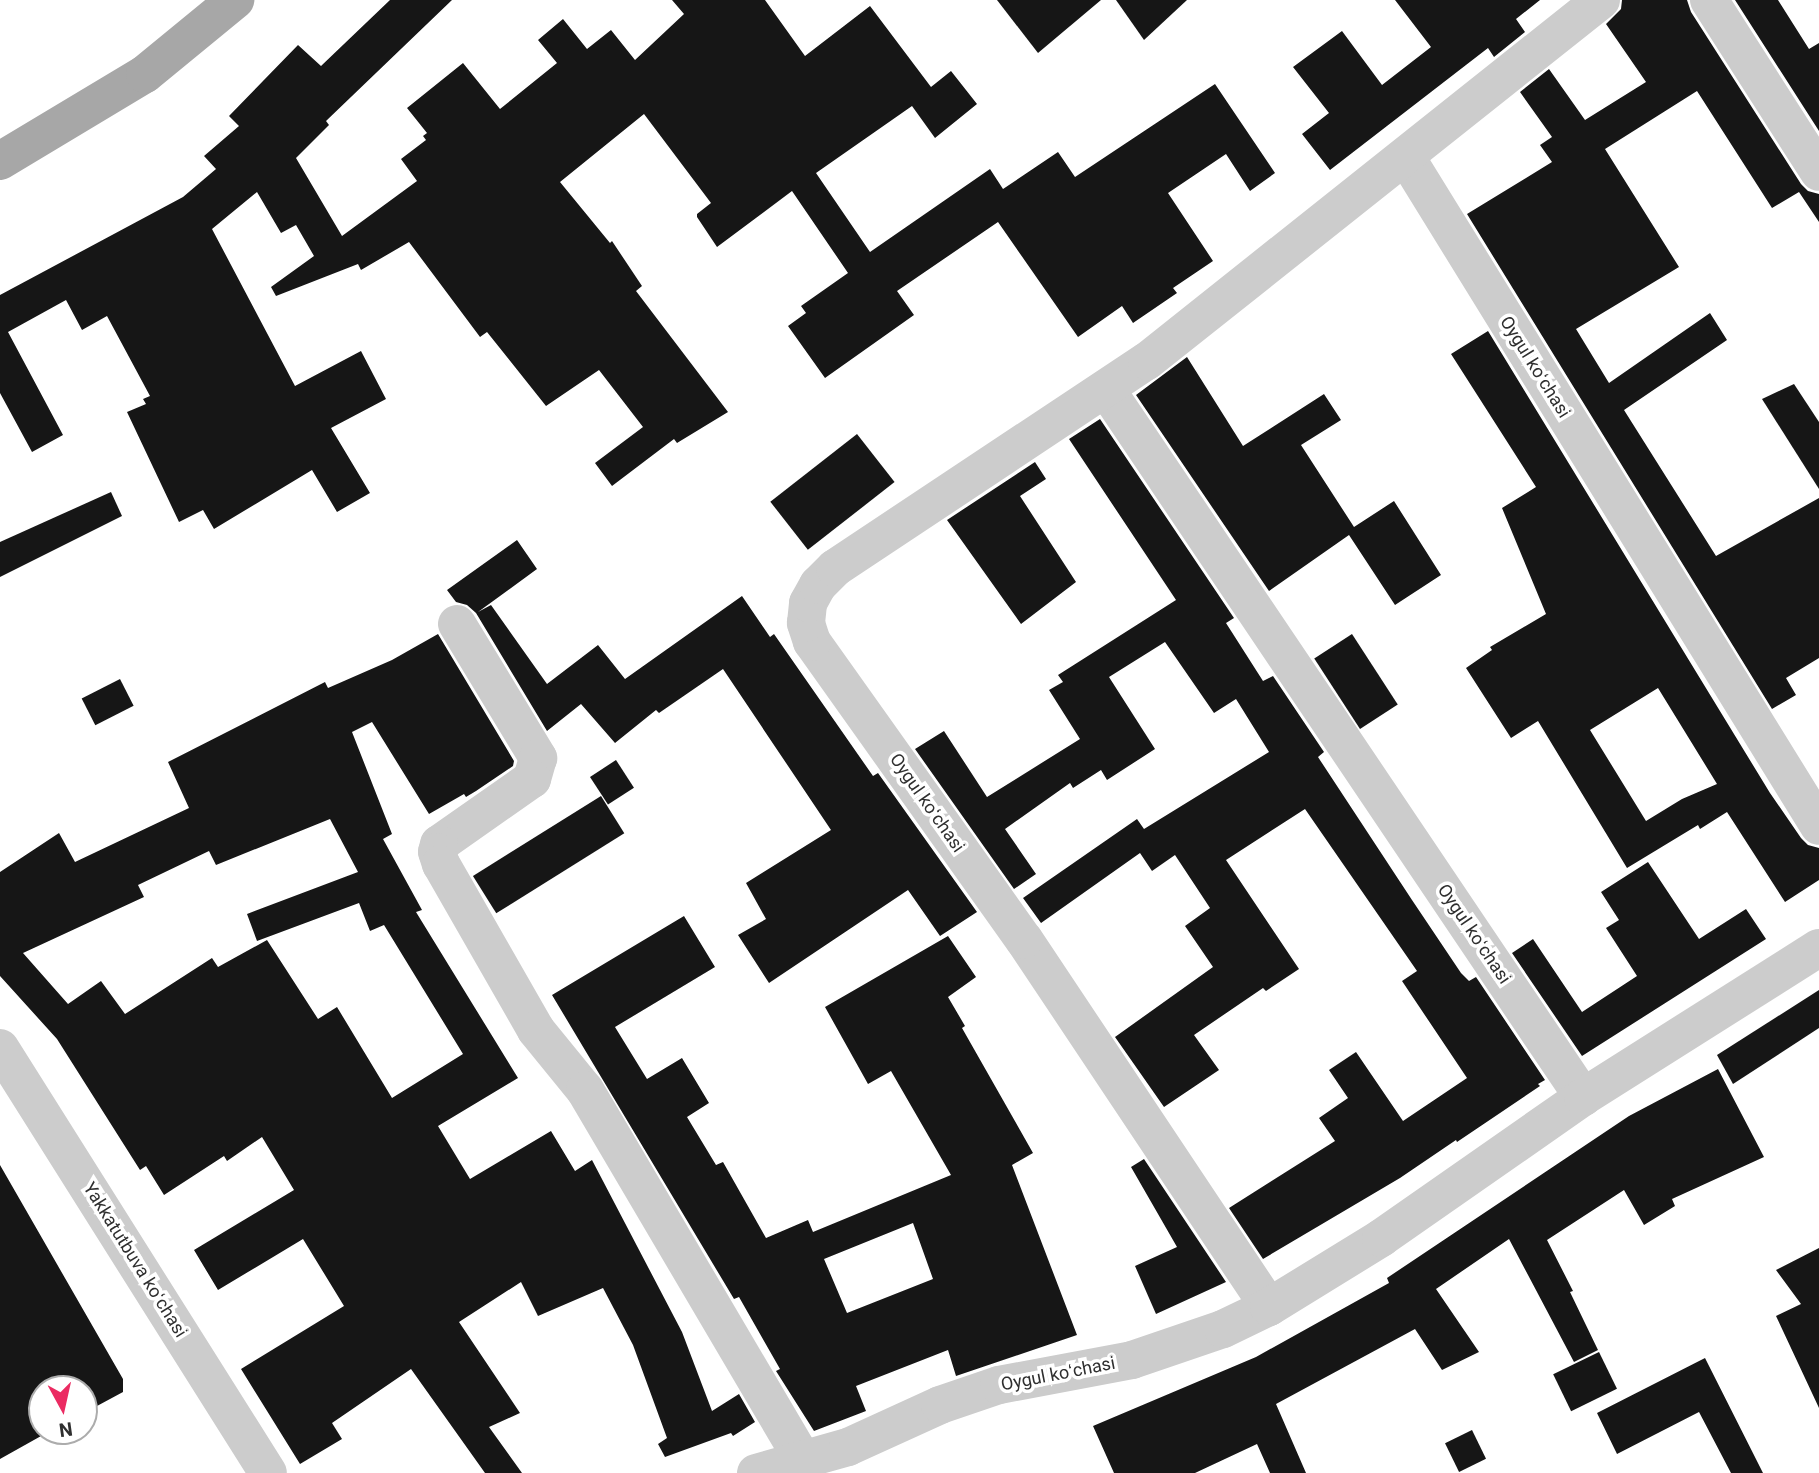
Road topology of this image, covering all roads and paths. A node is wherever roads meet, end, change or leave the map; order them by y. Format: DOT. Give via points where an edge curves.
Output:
graph roads {
  1 [pos="235,0"];
  2 [pos="1601,0"];
  3 [pos="1709,0"];
  4 [pos="1406,158"];
  5 [pos="0,162"];
  6 [pos="1819,172"];
  7 [pos="1107,389"];
  8 [pos="457,624"];
  9 [pos="1819,826"];
  10 [pos="1819,948"];
  11 [pos="3,1056"];
  12 [pos="1583,1097"];
  13 [pos="1269,1307"];
  14 [pos="803,1460"];
  15 [pos="857,1460"];
  16 [pos="268,1473"];
  17 [pos="756,1473"];
  1 -- 5 [label="main road" via="145,74"];
  2 -- 4 [label="street, Oygul koʻchasi"];
  3 -- 6 [label="street"];
  4 -- 7 [label="street, Oygul koʻchasi"];
  4 -- 9 [label="street, Oygul koʻchasi"];
  7 -- 12 [label="street, Oygul koʻchasi"];
  7 -- 13 [label="street, Oygul koʻchasi" via="835,569 808,603 806,623 812,642 1024,940"];
  8 -- 14 [label="street" via="538,758 532,779 439,844 441,863 536,1030 585,1090"];
  10 -- 12 [label="street, Oygul koʻchasi"];
  11 -- 16 [label="street, Yakkatutbuva koʻchasi"];
  12 -- 13 [label="street, Oygul koʻchasi" via="1381,1238"];
  13 -- 15 [label="street, Oygul koʻchasi" via="1223,1329 1132,1360 1056,1372 940,1405"];
  14 -- 15 [label="street, Oygul koʻchasi"];
  14 -- 17 [label="street, Oygul koʻchasi"];
}
